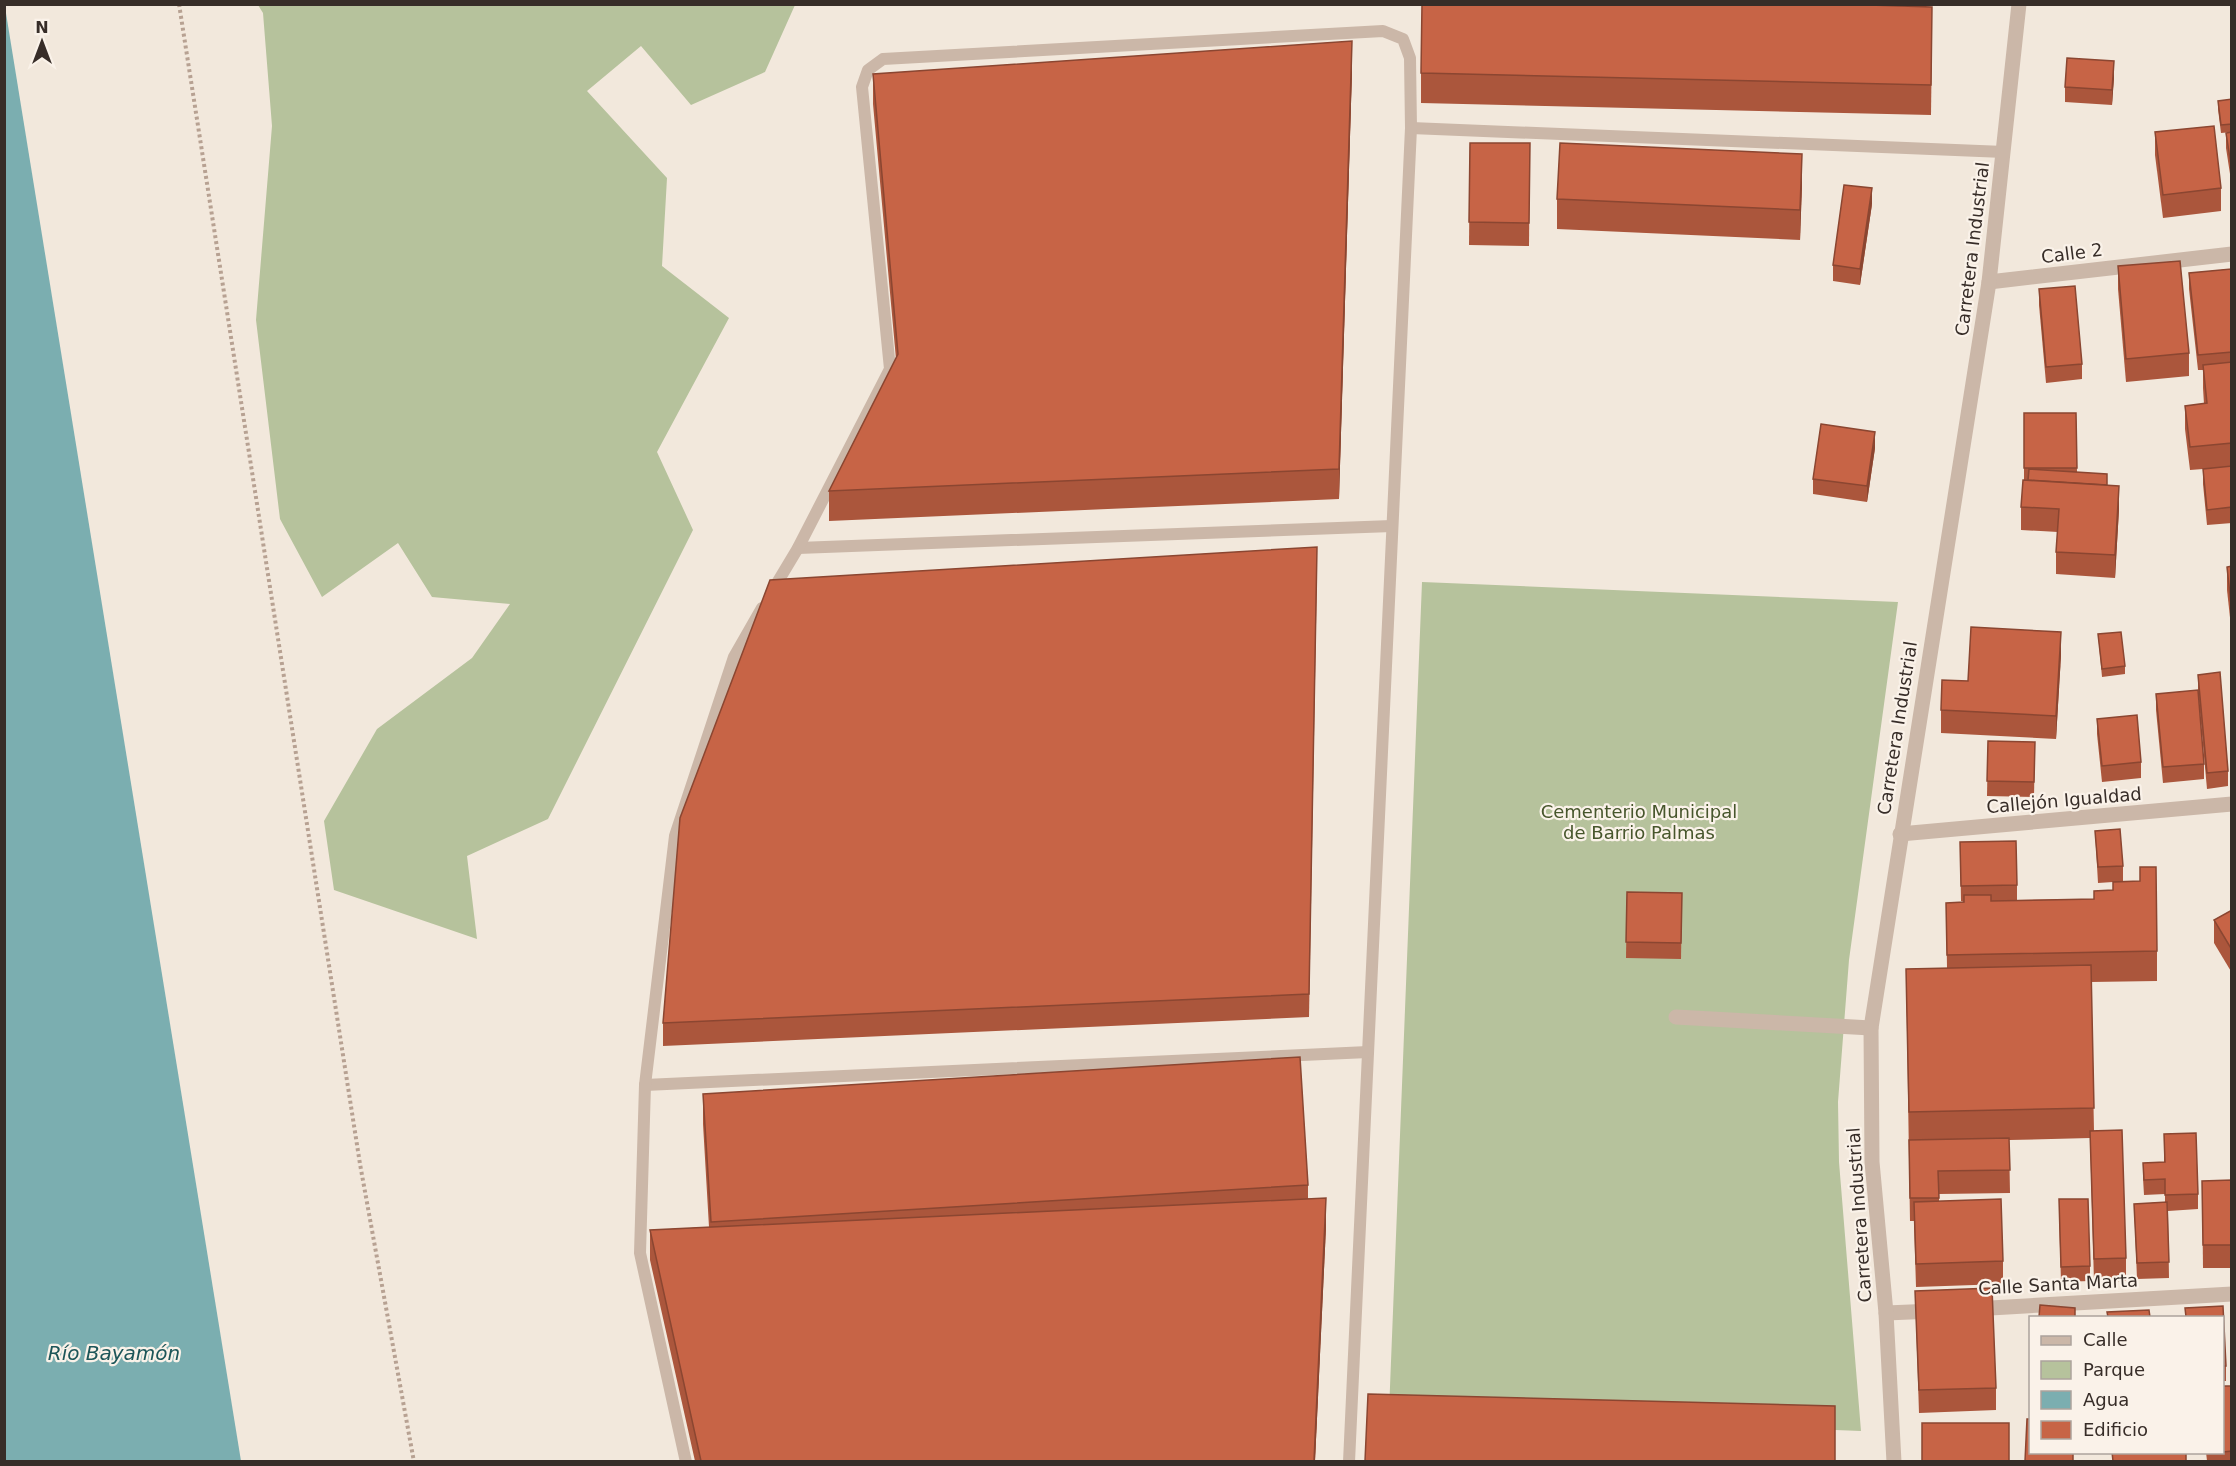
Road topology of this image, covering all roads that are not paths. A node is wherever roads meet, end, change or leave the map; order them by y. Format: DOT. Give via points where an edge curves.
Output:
graph roads {
  1 [pos="2019,4"];
  2 [pos="1411,129"];
  3 [pos="2004,152"];
  4 [pos="2232,254"];
  5 [pos="1989,282"];
  6 [pos="1392,526"];
  7 [pos="798,548"];
  8 [pos="2232,804"];
  9 [pos="1900,834"];
  10 [pos="1676,1017"];
  11 [pos="1871,1028"];
  12 [pos="1368,1052"];
  13 [pos="645,1085"];
  14 [pos="2232,1294"];
  15 [pos="1886,1313"];
  16 [pos="686,1461"];
  17 [pos="1349,1461"];
  18 [pos="1894,1461"];
  1 -- 3 [label="street, Carretera Industrial"];
  2 -- 3 [label="lane"];
  2 -- 6 [label="lane"];
  2 -- 7 [label="lane" via="1410,58 1403,39 1383,31 883,59 868,70 862,87 890,369"];
  3 -- 5 [label="street, Carretera Industrial"];
  4 -- 5 [label="street, Calle 2"];
  5 -- 9 [label="street, Carretera Industrial"];
  6 -- 7 [label="lane"];
  6 -- 12 [label="lane"];
  7 -- 13 [label="lane" via="734,657 675,836"];
  8 -- 9 [label="street, Callejón Igualdad"];
  9 -- 11 [label="street, Carretera Industrial"];
  10 -- 11 [label="street"];
  11 -- 15 [label="street, Carretera Industrial" via="1872,1162"];
  12 -- 13 [label="lane"];
  12 -- 17 [label="lane"];
  13 -- 16 [label="lane" via="640,1253"];
  14 -- 15 [label="street, Calle Santa Marta"];
  15 -- 18 [label="street, Carretera Industrial"];
}
